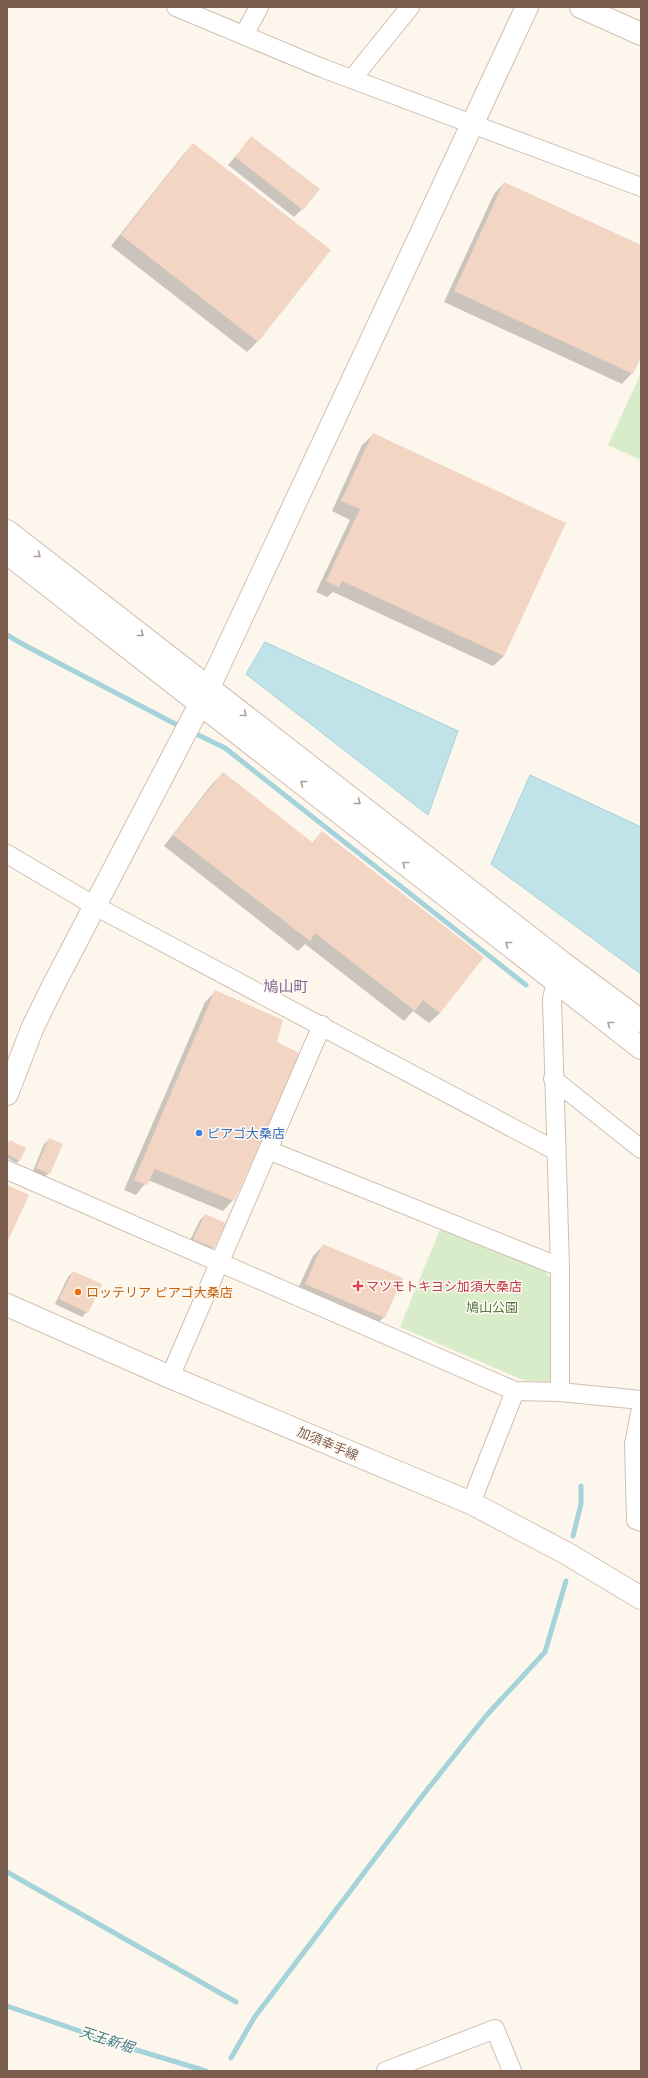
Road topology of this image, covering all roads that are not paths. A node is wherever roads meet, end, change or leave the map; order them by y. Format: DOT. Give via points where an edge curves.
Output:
graph roads {
  1 [pos="176,7"];
  2 [pos="259,7"];
  3 [pos="410,7"];
  4 [pos="527,7"];
  5 [pos="581,7"];
  6 [pos="641,34"];
  7 [pos="244,35"];
  8 [pos="352,79"];
  9 [pos="473,124"];
  10 [pos="641,187"];
  11 [pos="7,531"];
  12 [pos="7,553"];
  13 [pos="205,695"];
  14 [pos="7,854"];
  15 [pos="95,906"];
  16 [pos="560,972"];
  17 [pos="641,1021"];
  18 [pos="322,1025"];
  19 [pos="641,1048"];
  20 [pos="553,1079"];
  21 [pos="7,1094"];
  22 [pos="641,1148"];
  23 [pos="268,1150"];
  24 [pos="556,1150"];
  25 [pos="7,1170"];
  26 [pos="220,1261"];
  27 [pos="560,1267"];
  28 [pos="7,1305"];
  29 [pos="170,1377"];
  30 [pos="515,1391"];
  31 [pos="560,1392"];
  32 [pos="641,1400"];
  33 [pos="641,1410"];
  34 [pos="471,1503"];
  35 [pos="641,1522"];
  36 [pos="641,1598"];
  37 [pos="386,2071"];
  38 [pos="512,2071"];
  1 -- 7 [label="street"];
  2 -- 7 [label="street"];
  3 -- 8 [label="street"];
  4 -- 9 [label="street"];
  5 -- 6 [label="street"];
  7 -- 8 [label="street"];
  8 -- 9 [label="street"];
  9 -- 10 [label="street"];
  9 -- 13 [label="street"];
  11 -- 13 [label="street, one-way"];
  12 -- 13 [label="street"];
  13 -- 15 [label="street"];
  13 -- 16 [label="street"];
  14 -- 15 [label="street"];
  15 -- 18 [label="street"];
  15 -- 21 [label="street" via="32,1029"];
  16 -- 17 [label="street"];
  19 -- 16 [label="street, one-way"];
  16 -- 20 [label="street" via="552,999"];
  18 -- 23 [label="street"];
  18 -- 24 [label="street"];
  20 -- 22 [label="street"];
  20 -- 24 [label="street"];
  23 -- 26 [label="street"];
  23 -- 27 [label="street"];
  24 -- 27 [label="street"];
  25 -- 26 [label="street"];
  26 -- 29 [label="street"];
  26 -- 30 [label="street"];
  27 -- 31 [label="street"];
  28 -- 29 [label="street, 加須幸手線"];
  29 -- 34 [label="street, 加須幸手線"];
  30 -- 31 [label="street"];
  30 -- 34 [label="street"];
  31 -- 32 [label="street"];
  33 -- 35 [label="street" via="634,1444 636,1520"];
  34 -- 36 [label="street, 加須幸手線" via="566,1553"];
  37 -- 38 [label="street" via="495,2029"];
}
